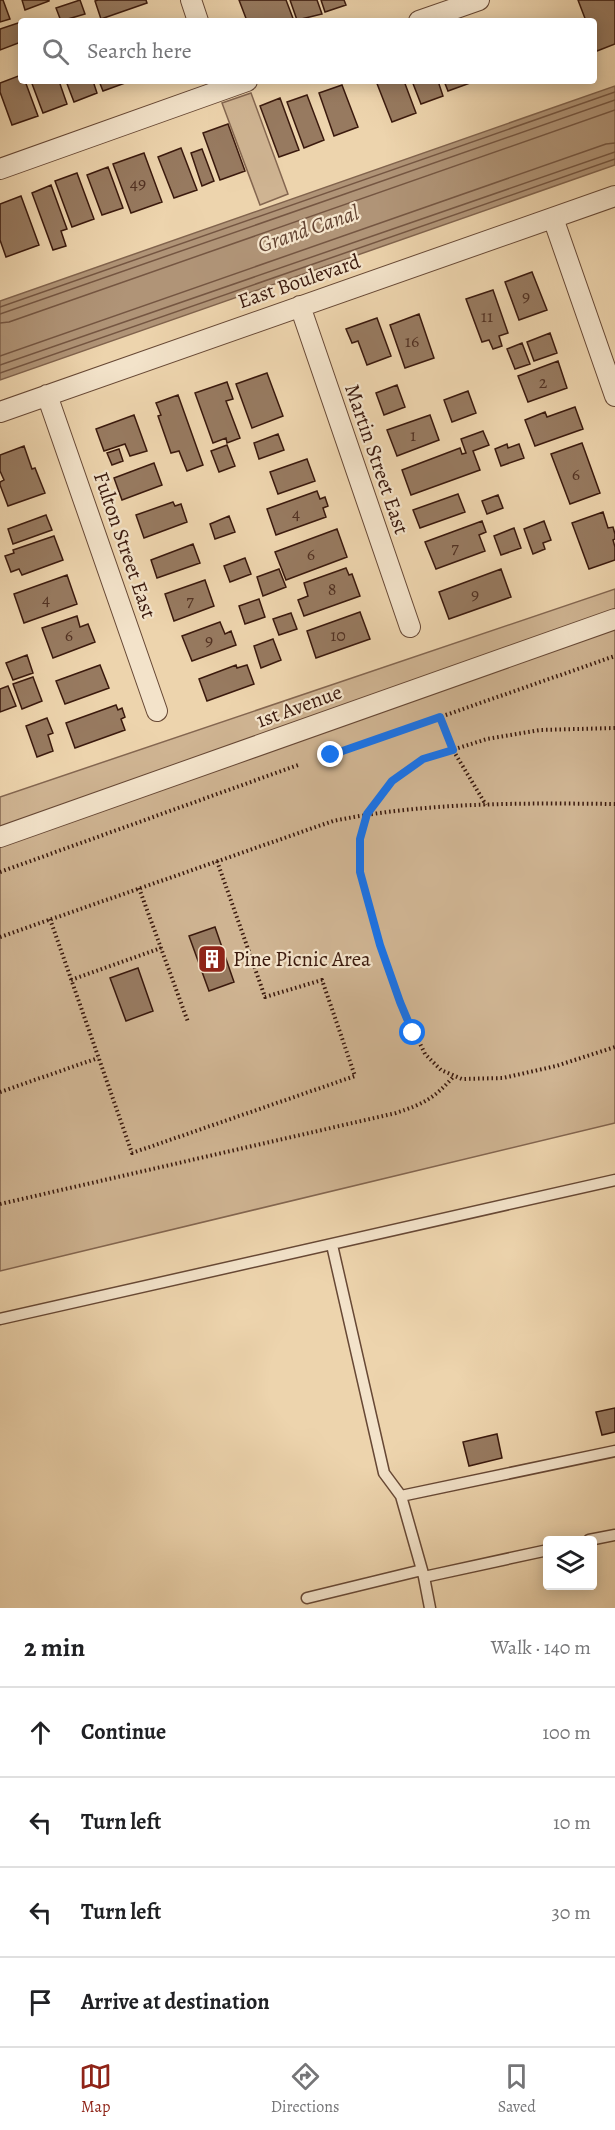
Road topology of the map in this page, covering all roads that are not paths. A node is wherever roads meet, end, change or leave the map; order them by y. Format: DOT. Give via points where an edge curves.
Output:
graph roads {
  1 [pos="191,0"];
  2 [pos="478,0"];
  3 [pos="197,18"];
  4 [pos="427,18"];
  5 [pos="220,85"];
  6 [pos="0,169"];
  7 [pos="615,196"];
  8 [pos="553,218"];
  9 [pos="300,306"];
  10 [pos="47,395"];
  11 [pos="615,396"];
  12 [pos="0,412"];
  13 [pos="615,619"];
  14 [pos="410,627"];
  15 [pos="157,711"];
  16 [pos="0,837"];
  17 [pos="615,1180"];
  18 [pos="332,1245"];
  19 [pos="0,1319"];
  20 [pos="615,1451"];
  21 [pos="401,1497"];
  22 [pos="615,1535"];
  23 [pos="597,1538"];
  24 [pos="543,1551"];
  25 [pos="423,1573"];
  26 [pos="307,1598"];
  27 [pos="430,1608"];
  1 -- 3 [label="street"];
  2 -- 4 [label="street"];
  5 -- 6 [label="street"];
  7 -- 8 [label="street, East Boulevard"];
  8 -- 9 [label="street, East Boulevard"];
  8 -- 11 [label="street"];
  9 -- 10 [label="street, East Boulevard"];
  9 -- 14 [label="street, Martin Street East"];
  10 -- 12 [label="street, East Boulevard"];
  10 -- 15 [label="street, Fulton Street East"];
  13 -- 16 [label="street, 1st Avenue"];
  17 -- 18 [label="lane"];
  18 -- 19 [label="lane"];
  18 -- 21 [label="lane" via="384,1473"];
  20 -- 21 [label="lane"];
  21 -- 25 [label="lane"];
  22 -- 23 [label="lane"];
  24 -- 25 [label="lane"];
  25 -- 26 [label="lane"];
  25 -- 27 [label="lane"];
}
